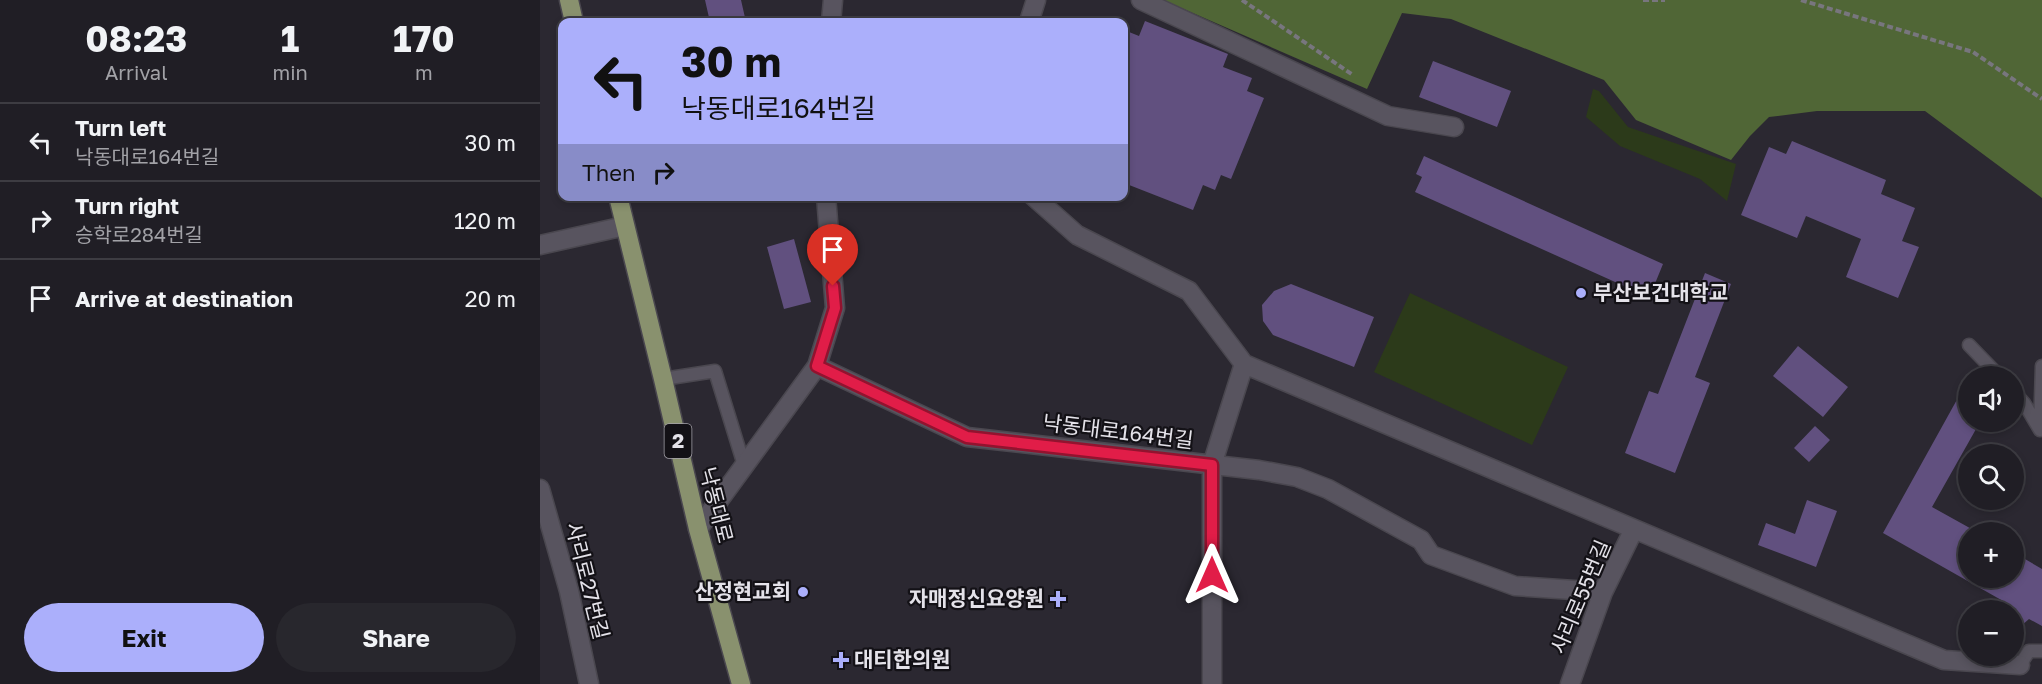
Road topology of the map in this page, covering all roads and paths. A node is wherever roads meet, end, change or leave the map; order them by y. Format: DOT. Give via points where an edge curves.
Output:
graph roads {
  1 [pos="569,0"];
  2 [pos="833,0"];
  3 [pos="1036,0"];
  4 [pos="1141,0"];
  5 [pos="1242,0"];
  6 [pos="1643,0"];
  7 [pos="1665,0"];
  8 [pos="1801,0"];
  9 [pos="573,18"];
  10 [pos="831,18"];
  11 [pos="1030,18"];
  12 [pos="1355,77"];
  13 [pos="2042,99"];
  14 [pos="1454,127"];
  15 [pos="619,201"];
  16 [pos="826,201"];
  17 [pos="1039,201"];
  18 [pos="626,226"];
  19 [pos="540,245"];
  20 [pos="1969,345"];
  21 [pos="1244,364"];
  22 [pos="817,366"];
  23 [pos="1989,366"];
  24 [pos="2042,366"];
  25 [pos="663,379"];
  26 [pos="2024,403"];
  27 [pos="2041,432"];
  28 [pos="744,465"];
  29 [pos="1212,465"];
  30 [pos="540,489"];
  31 [pos="698,529"];
  32 [pos="1635,529"];
  33 [pos="1603,592"];
  34 [pos="2042,651"];
  35 [pos="2024,659"];
  36 [pos="1958,661"];
  37 [pos="589,684"];
  38 [pos="741,684"];
  39 [pos="1212,684"];
  40 [pos="1570,684"];
  1 -- 9 [label="main road"];
  2 -- 10 [label="street"];
  3 -- 11 [label="street"];
  4 -- 14 [label="street" via="1388,116"];
  5 -- 12 [label="path"];
  6 -- 7 [label="path"];
  8 -- 13 [label="path" via="1973,52"];
  15 -- 18 [label="main road, 낙동대로 / 2"];
  16 -- 22 [label="street" via="835,308"];
  17 -- 21 [label="street" via="1077,235 1189,291"];
  18 -- 19 [label="street"];
  18 -- 25 [label="main road, 낙동대로 / 2"];
  20 -- 23 [label="lane"];
  21 -- 29 [label="street"];
  21 -- 32 [label="street"];
  22 -- 28 [label="street"];
  22 -- 29 [label="street, 낙동대로164번길" via="967,437"];
  24 -- 27 [label="lane"];
  25 -- 28 [label="lane" via="716,371"];
  25 -- 31 [label="main road, 낙동대로 / 2"];
  26 -- 27 [label="lane"];
  28 -- 31 [label="street"];
  29 -- 33 [label="street, 낙동대로164번길" via="1297,477 1328,489 1421,540 1431,555 1515,586"];
  29 -- 39 [label="street"];
  30 -- 37 [label="street, 사리로27번길" via="569,591"];
  31 -- 38 [label="main road, 낙동대로 / 2"];
  32 -- 33 [label="street, 사리로55번길"];
  32 -- 36 [label="street" via="1944,660"];
  33 -- 40 [label="street, 사리로55번길"];
  34 -- 35 [label="lane" via="2029,651"];
}
